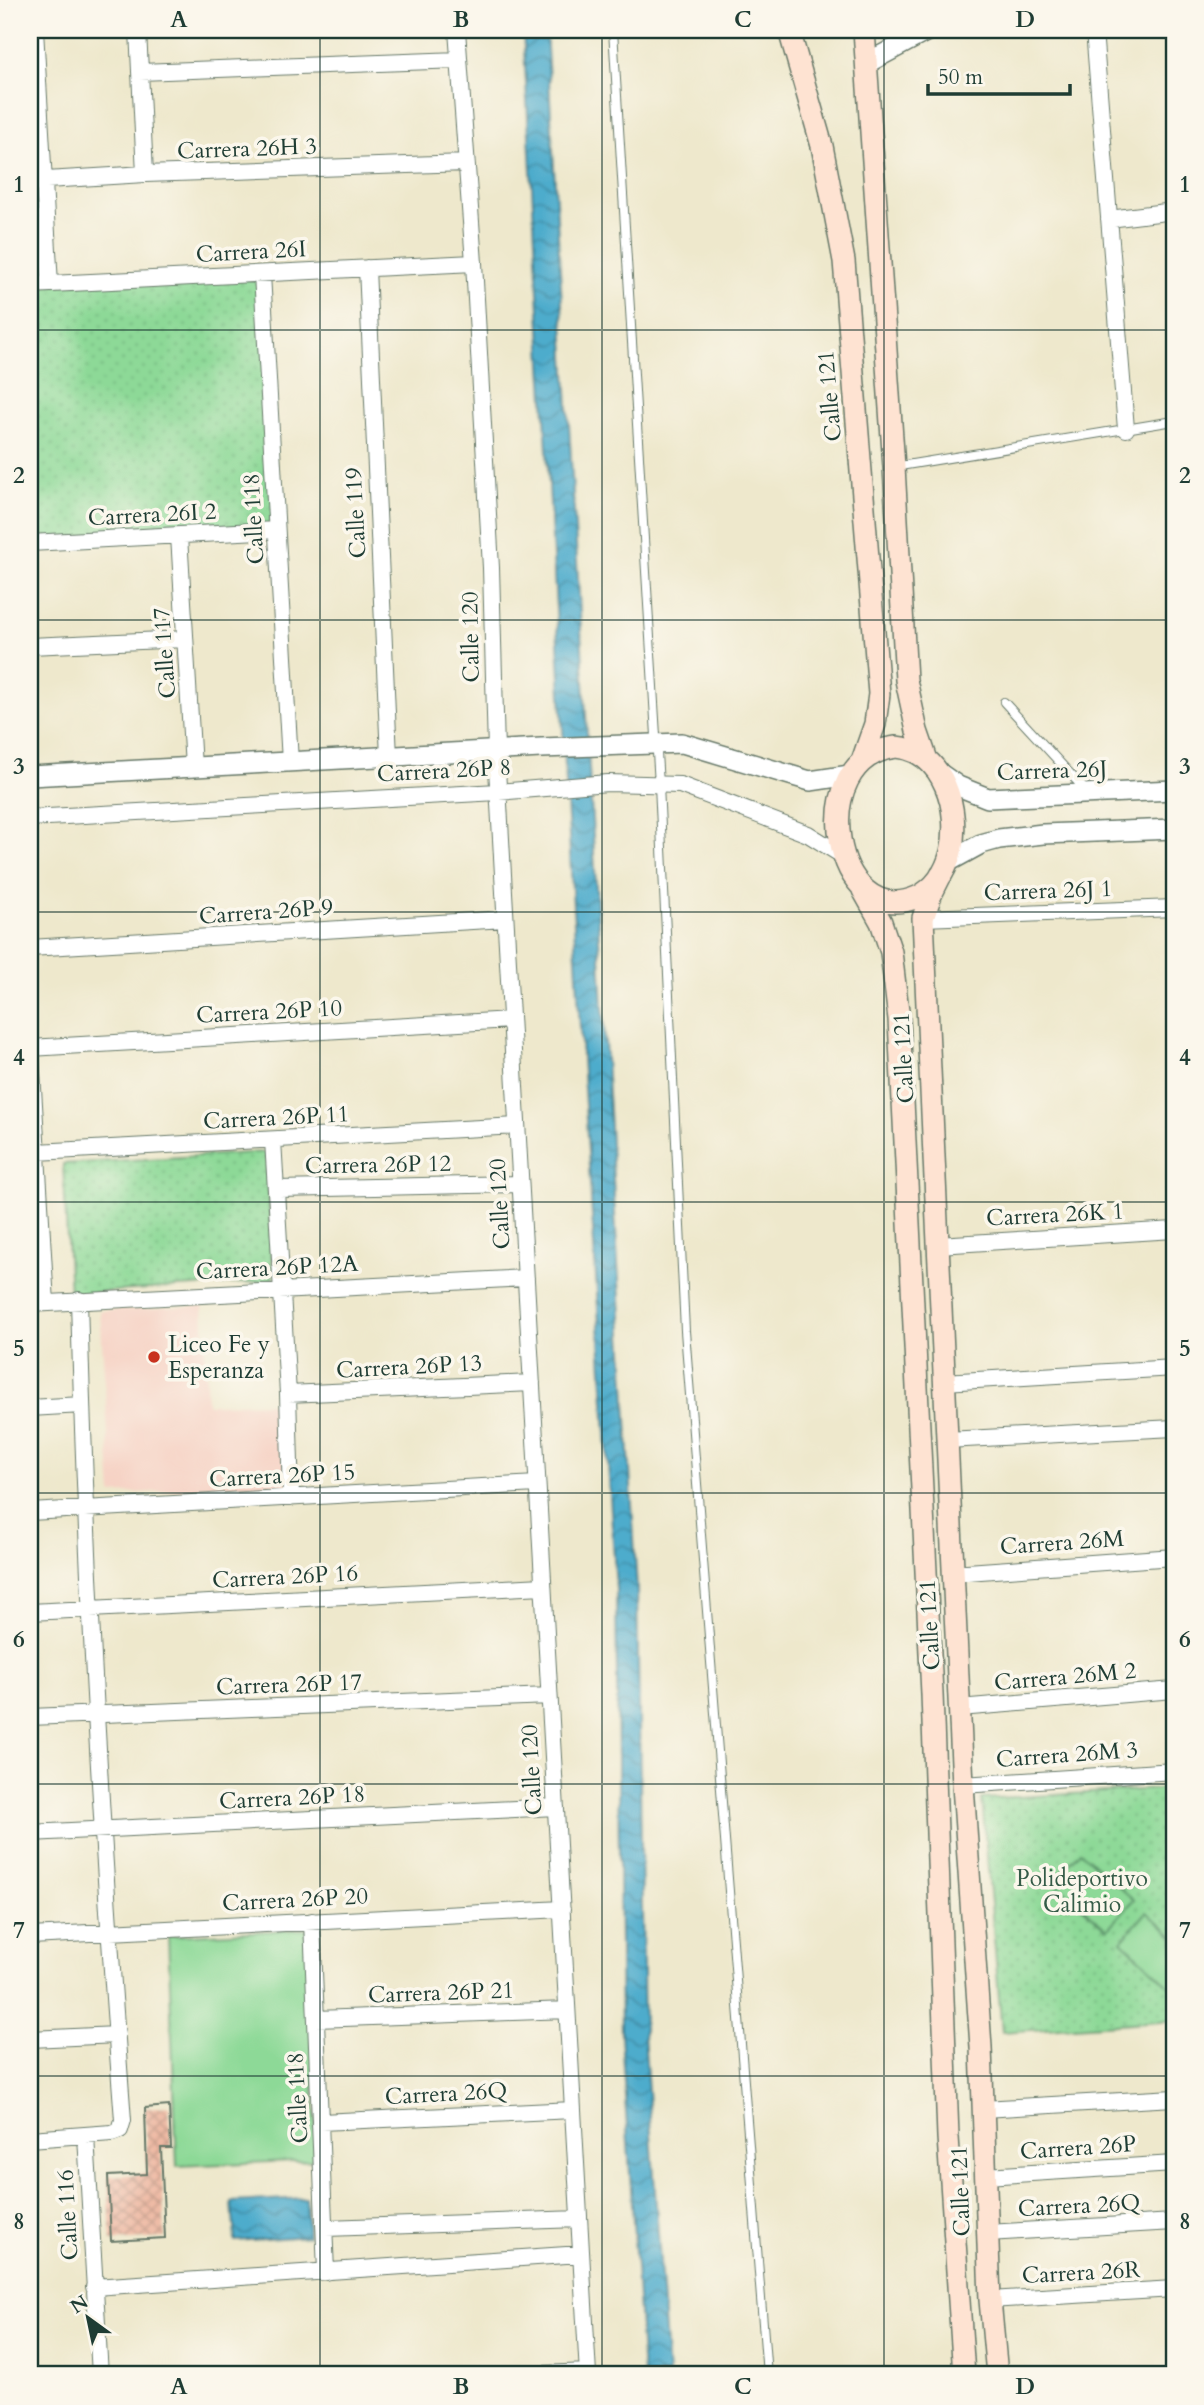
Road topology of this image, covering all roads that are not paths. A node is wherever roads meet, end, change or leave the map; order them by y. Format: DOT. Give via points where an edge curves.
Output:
graph roads {
  1 [pos="35,30"];
  2 [pos="138,30"];
  3 [pos="457,30"];
  4 [pos="613,30"];
  5 [pos="789,30"];
  6 [pos="864,30"];
  7 [pos="929,30"];
  8 [pos="1094,30"];
  9 [pos="459,60"];
  10 [pos="867,62"];
  11 [pos="140,72"];
  12 [pos="34,80"];
  13 [pos="466,163"];
  14 [pos="145,174"];
  15 [pos="37,181"];
  16 [pos="1174,211"];
  17 [pos="1109,219"];
  18 [pos="474,263"];
  19 [pos="367,268"];
  20 [pos="262,274"];
  21 [pos="50,284"];
  22 [pos="30,285"];
  23 [pos="1174,421"];
  24 [pos="1126,429"];
  25 [pos="894,467"];
  26 [pos="276,530"];
  27 [pos="179,536"];
  28 [pos="30,543"];
  29 [pos="186,639"];
  30 [pos="30,646"];
  31 [pos="1004,702"];
  32 [pos="656,743"];
  33 [pos="496,751"];
  34 [pos="389,757"];
  35 [pos="290,762"];
  36 [pos="932,766"];
  37 [pos="193,767"];
  38 [pos="856,768"];
  39 [pos="30,776"];
  40 [pos="659,785"];
  41 [pos="1174,790"];
  42 [pos="498,792"];
  43 [pos="1089,794"];
  44 [pos="30,818"];
  45 [pos="1174,829"];
  46 [pos="845,858"];
  47 [pos="945,869"];
  48 [pos="863,890"];
  49 [pos="1174,908"];
  50 [pos="923,918"];
  51 [pos="505,919"];
  52 [pos="30,948"];
  53 [pos="511,1020"];
  54 [pos="30,1039"];
  55 [pos="30,1048"];
  56 [pos="517,1126"];
  57 [pos="273,1140"];
  58 [pos="37,1152"];
  59 [pos="520,1184"];
  60 [pos="278,1189"];
  61 [pos="1174,1230"];
  62 [pos="938,1245"];
  63 [pos="526,1278"];
  64 [pos="281,1290"];
  65 [pos="79,1300"];
  66 [pos="38,1303"];
  67 [pos="1174,1368"];
  68 [pos="944,1382"];
  69 [pos="532,1383"];
  70 [pos="288,1394"];
  71 [pos="82,1405"];
  72 [pos="30,1408"];
  73 [pos="1174,1428"];
  74 [pos="947,1440"];
  75 [pos="537,1484"];
  76 [pos="291,1498"];
  77 [pos="88,1510"];
  78 [pos="30,1512"];
  79 [pos="1174,1558"];
  80 [pos="953,1573"];
  81 [pos="543,1586"];
  82 [pos="92,1609"];
  83 [pos="30,1612"];
  84 [pos="1174,1690"];
  85 [pos="550,1696"];
  86 [pos="959,1708"];
  87 [pos="96,1714"];
  88 [pos="30,1717"];
  89 [pos="1174,1770"];
  90 [pos="962,1785"];
  91 [pos="556,1807"];
  92 [pos="103,1829"];
  93 [pos="30,1833"];
  94 [pos="562,1909"];
  95 [pos="312,1921"];
  96 [pos="108,1932"];
  97 [pos="30,1936"];
  98 [pos="567,2010"];
  99 [pos="316,2019"];
  100 [pos="117,2035"];
  101 [pos="30,2039"];
  102 [pos="1174,2098"];
  103 [pos="983,2109"];
  104 [pos="573,2110"];
  105 [pos="321,2122"];
  106 [pos="86,2136"];
  107 [pos="30,2139"];
  108 [pos="1174,2164"];
  109 [pos="985,2176"];
  110 [pos="579,2219"];
  111 [pos="1174,2222"];
  112 [pos="326,2228"];
  113 [pos="987,2233"];
  114 [pos="582,2254"];
  115 [pos="326,2272"];
  116 [pos="94,2287"];
  117 [pos="1174,2289"];
  118 [pos="990,2300"];
  119 [pos="588,2374"];
  120 [pos="100,2375"];
  121 [pos="518,2375"];
  122 [pos="767,2375"];
  123 [pos="964,2375"];
  124 [pos="997,2375"];
  1 -- 12 [label="street"];
  2 -- 11 [label="street"];
  3 -- 9 [label="street, Calle 120"];
  4 -- 32 [label="lane"];
  5 -- 38 [label="main road, Calle 121" via="822,146 844,261 879,694 875,724"];
  6 -- 10 [label="main road"];
  7 -- 10 [label="street"];
  8 -- 17 [label="street"];
  9 -- 11 [label="street"];
  9 -- 13 [label="street, Calle 120"];
  10 -- 25 [label="main road"];
  11 -- 14 [label="street"];
  12 -- 15 [label="street"];
  13 -- 14 [label="street, Carrera 26H 3"];
  13 -- 18 [label="street, Calle 120"];
  14 -- 15 [label="street, Carrera 26H 3"];
  15 -- 21 [label="street"];
  16 -- 17 [label="street"];
  17 -- 24 [label="street"];
  18 -- 19 [label="street, Carrera 26I"];
  18 -- 33 [label="street, Calle 120"];
  19 -- 20 [label="street, Carrera 26I"];
  19 -- 34 [label="street, Calle 119"];
  20 -- 21 [label="street, Carrera 26I"];
  20 -- 26 [label="street, Calle 118"];
  21 -- 22 [label="street, Carrera 26I"];
  23 -- 24 [label="lane"];
  24 -- 25 [label="lane"];
  25 -- 36 [label="main road" via="906,680 914,720"];
  26 -- 27 [label="street, Carrera 26I 2"];
  26 -- 35 [label="street, Calle 118"];
  27 -- 28 [label="street, Carrera 26I 2"];
  27 -- 29 [label="street, Calle 117"];
  29 -- 30 [label="street"];
  29 -- 37 [label="street, Calle 117"];
  31 -- 43 [label="lane"];
  32 -- 33 [label="street, Carrera 26P 8"];
  32 -- 38 [label="street, Carrera 26P 8" via="682,743 810,781"];
  32 -- 40 [label="lane"];
  33 -- 34 [label="street, Carrera 26P 8"];
  33 -- 42 [label="street, Calle 120"];
  34 -- 35 [label="street, Carrera 26P 8"];
  35 -- 37 [label="street, Carrera 26P 8"];
  36 -- 38 [label="main road" via="915,752 896,747 875,752"];
  36 -- 43 [label="street, Carrera 26J" via="958,786 988,798"];
  36 -- 47 [label="main road" via="953,810 954,832"];
  37 -- 39 [label="street, Carrera 26P 8"];
  38 -- 46 [label="main road" via="844,791 839,820"];
  40 -- 42 [label="street, Carrera 26P 8" via="608,783"];
  40 -- 46 [label="street, Carrera 26P 8" via="680,785 808,834"];
  40 -- 122 [label="lane" via="685,1331"];
  41 -- 43 [label="street, Carrera 26J"];
  42 -- 44 [label="street, Carrera 26P 8"];
  42 -- 51 [label="street, Calle 120"];
  45 -- 47 [label="street" via="999,839 981,844"];
  46 -- 48 [label="main road"];
  47 -- 48 [label="main road" via="925,892 902,901 879,899"];
  47 -- 50 [label="main road, Calle 121"];
  48 -- 123 [label="main road, Calle 121" via="891,952 900,1019 948,2137"];
  49 -- 50 [label="street, Carrera 26J 1"];
  50 -- 62 [label="main road, Calle 121"];
  51 -- 52 [label="street, Carrera 26P 9"];
  51 -- 53 [label="street, Calle 120"];
  53 -- 55 [label="street, Carrera 26P 10"];
  53 -- 56 [label="street, Calle 120"];
  54 -- 55 [label="street"];
  55 -- 58 [label="street"];
  56 -- 57 [label="street, Carrera 26P 11"];
  56 -- 59 [label="street, Calle 120"];
  57 -- 58 [label="street, Carrera 26P 11"];
  57 -- 60 [label="street"];
  58 -- 66 [label="street"];
  59 -- 60 [label="street, Carrera 26P 12"];
  59 -- 63 [label="street, Calle 120"];
  60 -- 64 [label="street"];
  61 -- 62 [label="street, Carrera 26K 1"];
  62 -- 68 [label="main road, Calle 121"];
  63 -- 64 [label="street, Carrera 26P 12A"];
  63 -- 69 [label="street, Calle 120"];
  64 -- 65 [label="street, Carrera 26P 12A"];
  64 -- 70 [label="street"];
  65 -- 66 [label="street, Carrera 26P 12A"];
  65 -- 71 [label="street"];
  67 -- 68 [label="street"];
  68 -- 74 [label="main road, Calle 121"];
  69 -- 70 [label="street, Carrera 26P 13"];
  69 -- 75 [label="street, Calle 120"];
  70 -- 76 [label="street"];
  71 -- 72 [label="street"];
  71 -- 77 [label="street"];
  73 -- 74 [label="street"];
  74 -- 80 [label="main road, Calle 121"];
  75 -- 76 [label="street, Carrera 26P 15"];
  75 -- 81 [label="street, Calle 120"];
  76 -- 77 [label="street, Carrera 26P 15"];
  77 -- 78 [label="street, Carrera 26P 15"];
  77 -- 82 [label="street"];
  79 -- 80 [label="street, Carrera 26M"];
  80 -- 86 [label="main road, Calle 121"];
  81 -- 82 [label="street, Carrera 26P 16"];
  81 -- 85 [label="street, Calle 120"];
  82 -- 83 [label="street, Carrera 26P 16"];
  82 -- 87 [label="street"];
  84 -- 86 [label="street, Carrera 26M 2"];
  85 -- 87 [label="street, Carrera 26P 17"];
  85 -- 91 [label="street, Calle 120"];
  86 -- 90 [label="main road, Calle 121"];
  87 -- 88 [label="street, Carrera 26P 17"];
  87 -- 92 [label="street"];
  89 -- 90 [label="street, Carrera 26M 3"];
  90 -- 103 [label="main road, Calle 121"];
  91 -- 92 [label="street, Carrera 26P 18"];
  91 -- 94 [label="street, Calle 120"];
  92 -- 93 [label="street, Carrera 26P 18"];
  92 -- 96 [label="street"];
  94 -- 95 [label="street, Carrera 26P 20"];
  94 -- 98 [label="street, Calle 120"];
  95 -- 96 [label="street, Carrera 26P 20"];
  95 -- 99 [label="street, Calle 118"];
  96 -- 97 [label="street, Carrera 26P 20"];
  96 -- 100 [label="street"];
  98 -- 99 [label="street, Carrera 26P 21"];
  98 -- 104 [label="street, Calle 120"];
  99 -- 105 [label="street, Calle 118"];
  100 -- 101 [label="street"];
  100 -- 106 [label="street" via="120,2130"];
  102 -- 103 [label="street"];
  103 -- 109 [label="main road, Calle 121"];
  104 -- 105 [label="street, Carrera 26Q"];
  104 -- 110 [label="street, Calle 120"];
  105 -- 112 [label="street, Calle 118"];
  106 -- 107 [label="street"];
  106 -- 116 [label="street, Calle 116"];
  108 -- 109 [label="street, Carrera 26P"];
  109 -- 113 [label="main road, Calle 121"];
  110 -- 112 [label="street"];
  110 -- 114 [label="street, Calle 120"];
  111 -- 113 [label="street, Carrera 26Q"];
  112 -- 115 [label="street, Calle 118"];
  113 -- 118 [label="main road, Calle 121"];
  114 -- 115 [label="street"];
  114 -- 119 [label="street, Calle 120"];
  115 -- 116 [label="street"];
  116 -- 120 [label="street, Calle 116"];
  117 -- 118 [label="street, Carrera 26R"];
  118 -- 124 [label="main road, Calle 121"];
  119 -- 121 [label="street"];
}
